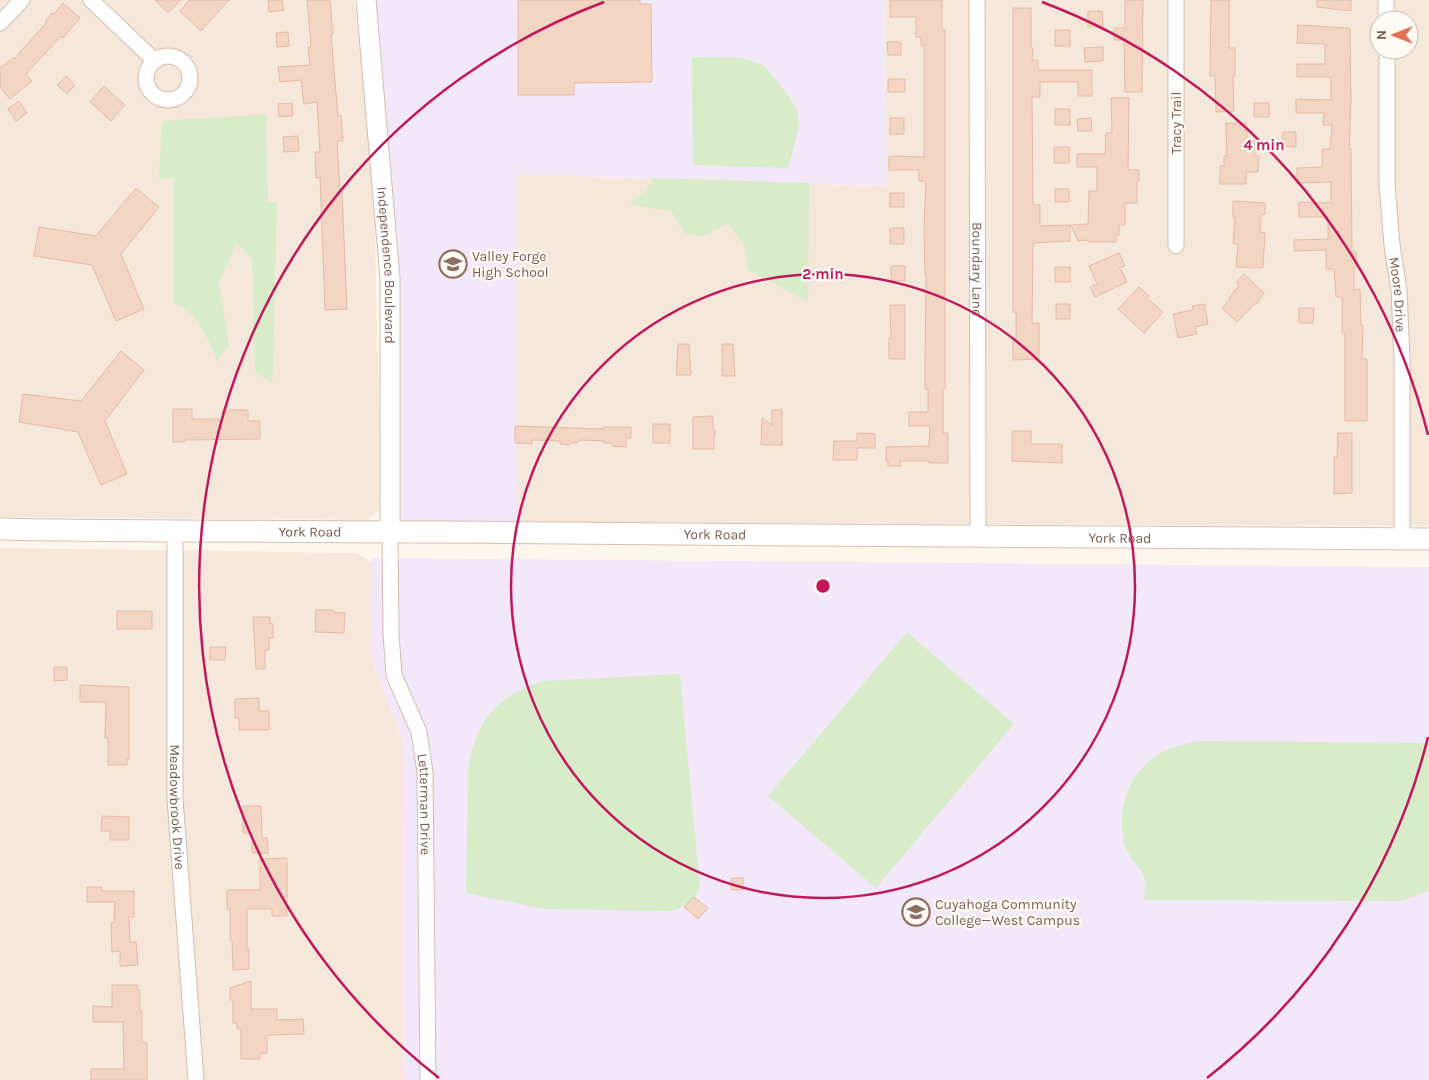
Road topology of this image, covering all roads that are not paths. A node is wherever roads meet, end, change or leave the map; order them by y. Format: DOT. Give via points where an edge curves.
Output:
graph roads {
  1 [pos="22,0"];
  2 [pos="91,0"];
  3 [pos="366,0"];
  4 [pos="977,0"];
  5 [pos="1176,0"];
  6 [pos="0,24"];
  7 [pos="1387,60"];
  8 [pos="155,61"];
  9 [pos="1176,246"];
  10 [pos="0,529"];
  11 [pos="175,532"];
  12 [pos="390,532"];
  13 [pos="978,536"];
  14 [pos="1402,539"];
  15 [pos="1429,539"];
  16 [pos="196,1080"];
  17 [pos="428,1080"];
  1 -- 6 [label="street"];
  2 -- 8 [label="street"];
  3 -- 12 [label="street, Independence Boulevard" via="390,278"];
  4 -- 13 [label="street, Boundary Lane"];
  5 -- 9 [label="street, Tracy Trail"];
  7 -- 14 [label="street, Moore Drive" via="1387,185 1399,290 1402,359"];
  10 -- 11 [label="main road, York Road"];
  11 -- 12 [label="main road, York Road"];
  11 -- 16 [label="street, Meadowbrook Drive" via="175,800"];
  12 -- 13 [label="main road, York Road"];
  12 -- 17 [label="street, Letterman Drive" via="394,675 419,732 425,772"];
  13 -- 14 [label="main road, York Road"];
  14 -- 15 [label="main road, York Road"];
}
